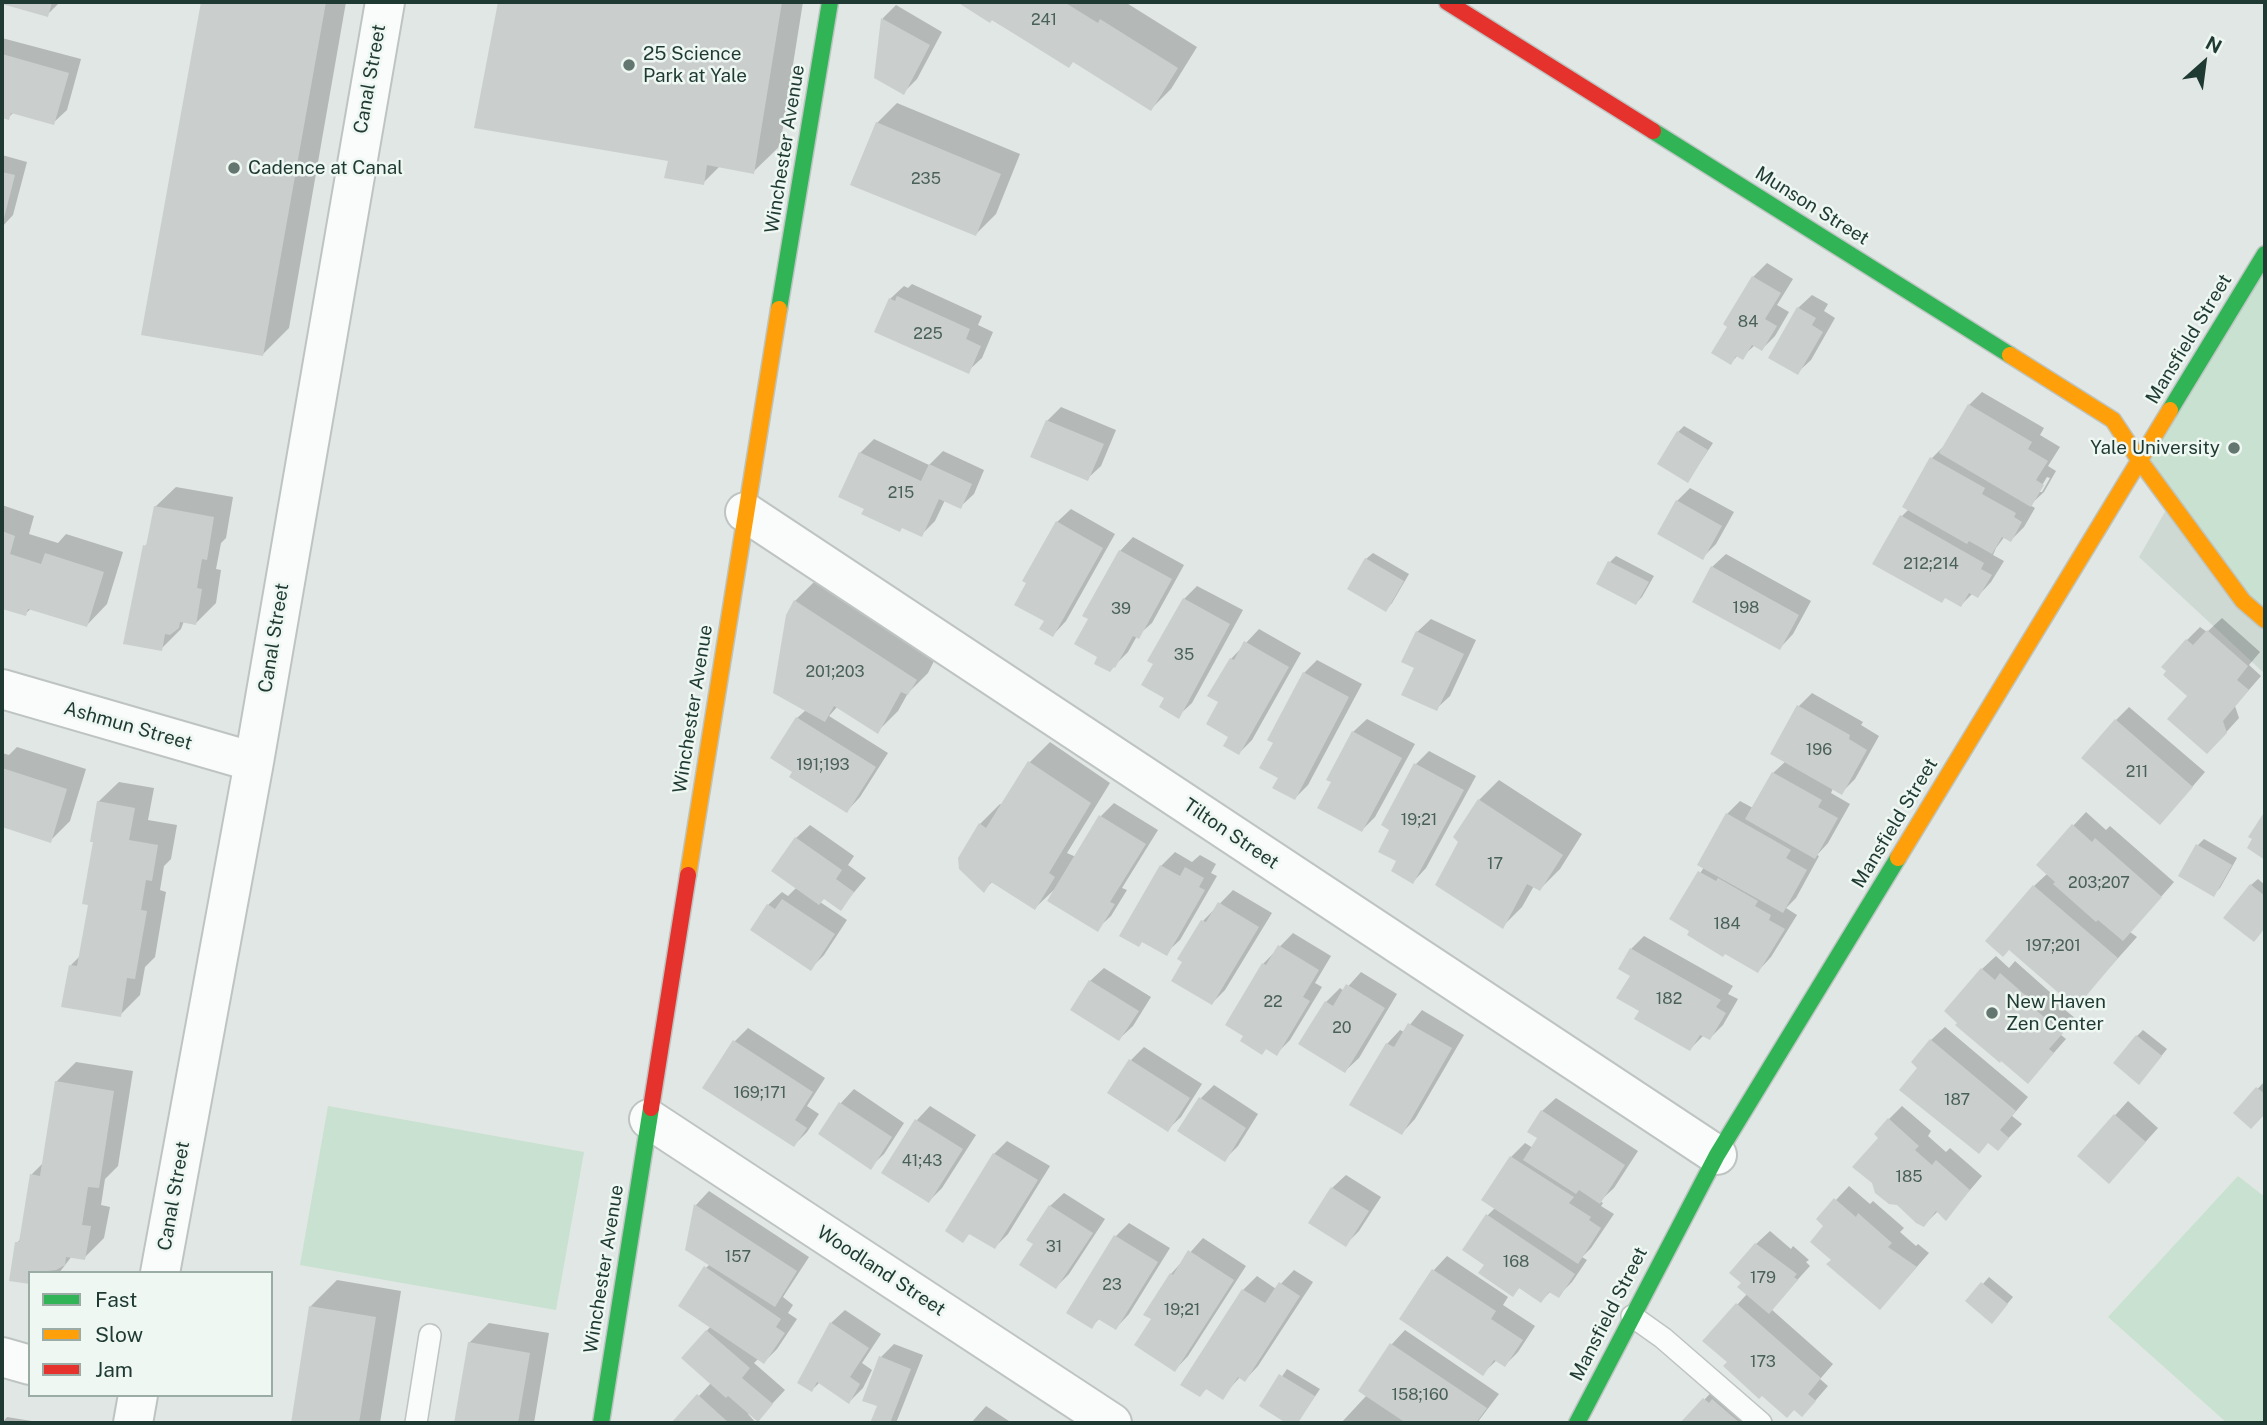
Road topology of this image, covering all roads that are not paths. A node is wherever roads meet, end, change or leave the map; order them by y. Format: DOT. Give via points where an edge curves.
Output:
graph roads {
  1 [pos="385,2"];
  2 [pos="830,2"];
  3 [pos="1447,2"];
  4 [pos="2265,254"];
  5 [pos="2140,461"];
  6 [pos="745,512"];
  7 [pos="2265,620"];
  8 [pos="2,689"];
  9 [pos="254,762"];
  10 [pos="649,1119"];
  11 [pos="1717,1156"];
  12 [pos="160,1271"];
  13 [pos="1632,1316"];
  14 [pos="430,1335"];
  15 [pos="2,1357"];
  16 [pos="28,1364"];
  17 [pos="416,1423"];
  18 [pos="601,1423"];
  19 [pos="1112,1423"];
  20 [pos="1577,1423"];
  21 [pos="1761,1423"];
  1 -- 9 [label="street, Canal Street"];
  2 -- 6 [label="street, Winchester Avenue"];
  3 -- 5 [label="street, Munson Street" via="2098,410 2113,420"];
  4 -- 5 [label="street, Mansfield Street"];
  5 -- 7 [label="street, Munson Street" via="2243,601"];
  5 -- 11 [label="street, Mansfield Street"];
  6 -- 10 [label="street, Winchester Avenue"];
  6 -- 11 [label="street, Tilton Street"];
  8 -- 9 [label="street, Ashmun Street"];
  9 -- 12 [label="street, Canal Street"];
  10 -- 18 [label="street, Winchester Avenue"];
  10 -- 19 [label="street, Woodland Street"];
  11 -- 13 [label="street, Mansfield Street"];
  13 -- 20 [label="street, Mansfield Street"];
  13 -- 21 [label="lane"];
  14 -- 17 [label="lane"];
  15 -- 16 [label="street"];
}
